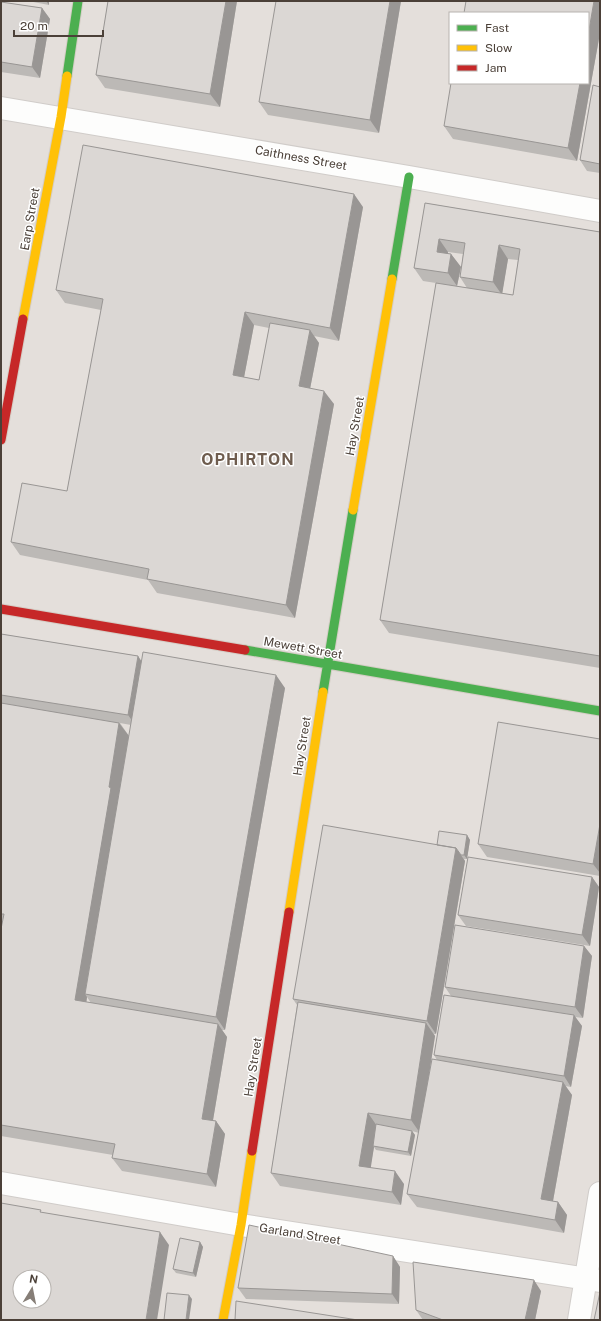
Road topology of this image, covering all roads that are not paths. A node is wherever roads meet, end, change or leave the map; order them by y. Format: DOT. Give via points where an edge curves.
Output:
graph roads {
  1 [pos="78,1"];
  2 [pos="1,108"];
  3 [pos="61,117"];
  4 [pos="409,177"];
  5 [pos="600,211"];
  6 [pos="1,440"];
  7 [pos="1,609"];
  8 [pos="327,664"];
  9 [pos="600,711"];
  10 [pos="1,1183"];
  11 [pos="600,1193"];
  12 [pos="241,1225"];
  13 [pos="593,1280"];
  14 [pos="224,1320"];
  15 [pos="579,1320"];
  1 -- 3 [label="street, Earp Street"];
  2 -- 3 [label="street, Caithness Street"];
  3 -- 4 [label="street, Caithness Street"];
  3 -- 6 [label="street, Earp Street"];
  4 -- 5 [label="street, Caithness Street"];
  4 -- 8 [label="street, Hay Street"];
  7 -- 8 [label="street, Mewett Street"];
  8 -- 9 [label="street, Mewett Street"];
  8 -- 12 [label="street, Hay Street"];
  10 -- 12 [label="street, Garland Street"];
  11 -- 13 [label="street"];
  12 -- 13 [label="street, Garland Street"];
  12 -- 14 [label="street, Hay Street"];
  13 -- 15 [label="street"];
}
